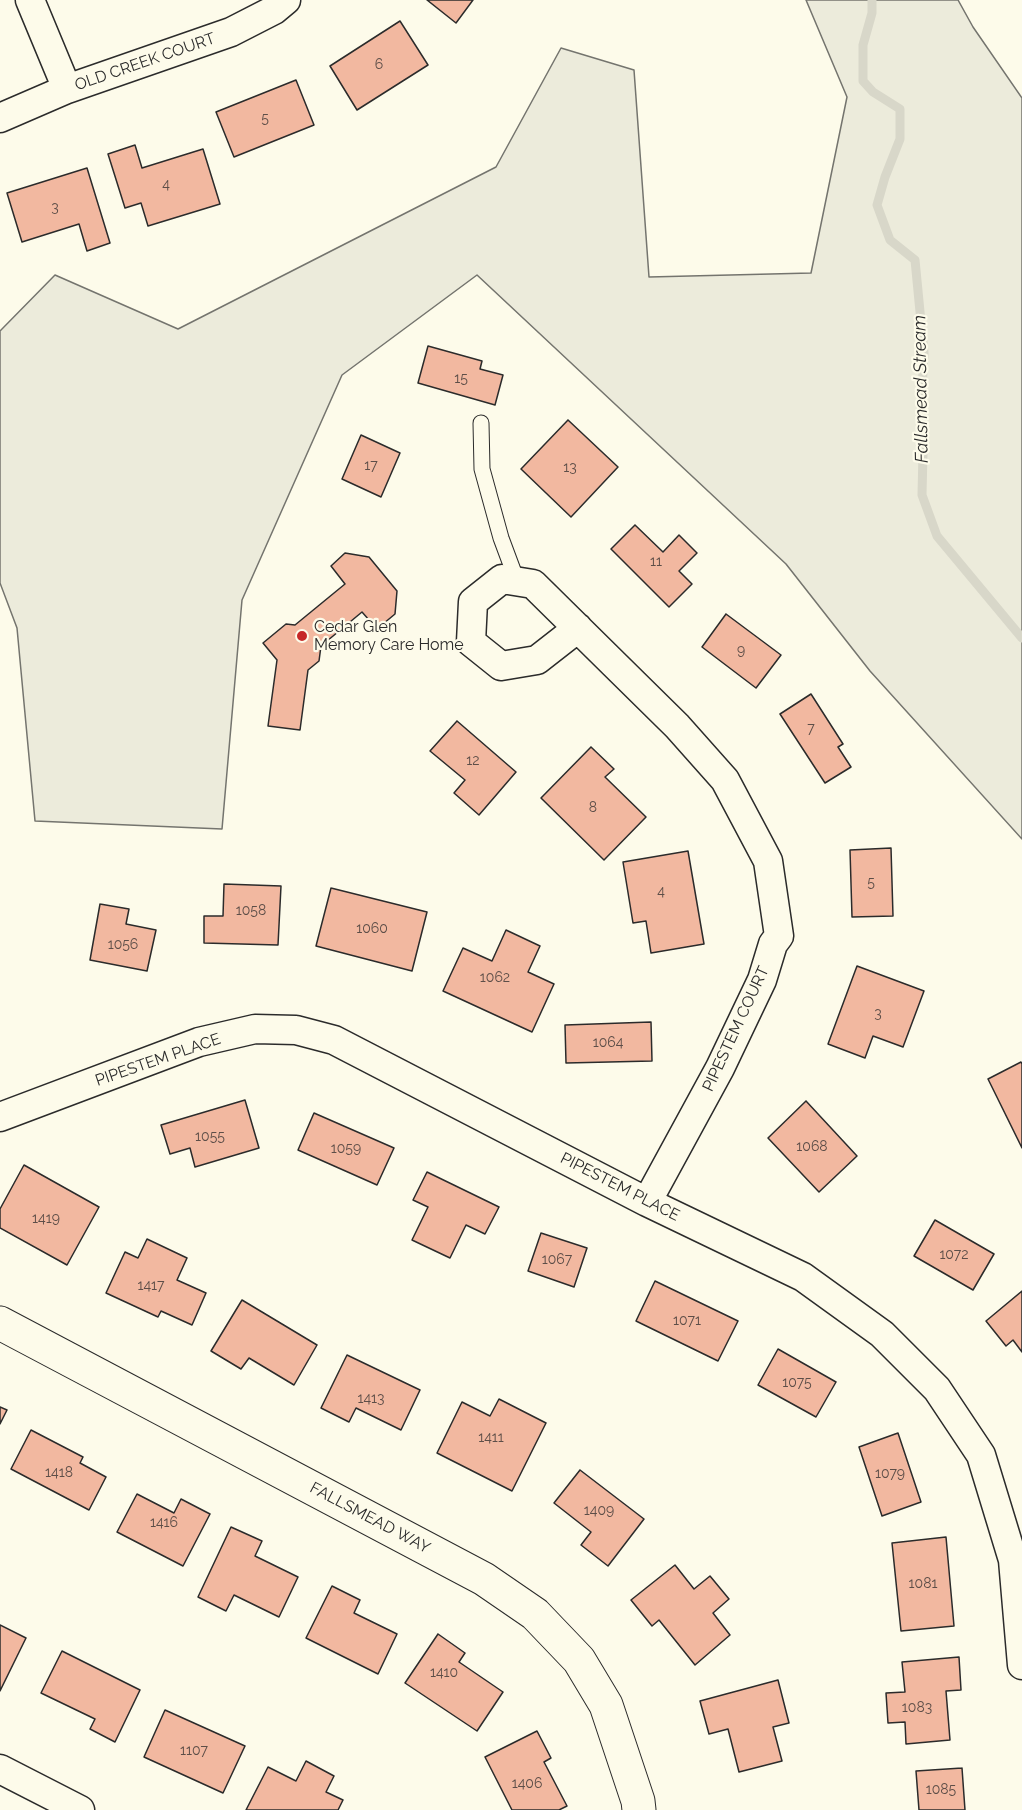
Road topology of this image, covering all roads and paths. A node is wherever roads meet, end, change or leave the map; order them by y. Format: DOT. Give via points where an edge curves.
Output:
graph roads {
  1 [pos="30,0"];
  2 [pos="286,0"];
  3 [pos="67,89"];
  4 [pos="0,118"];
  5 [pos="481,423"];
  6 [pos="517,581"];
  7 [pos="578,628"];
  8 [pos="0,1117"];
  9 [pos="647,1202"];
  10 [pos="0,1323"];
  11 [pos="1022,1665"];
  12 [pos="0,1769"];
  13 [pos="80,1810"];
  14 [pos="639,1810"];
  1 -- 3 [label="street"];
  2 -- 3 [label="street, OLD CREEK COURT" via="231,32"];
  3 -- 4 [label="street, OLD CREEK COURT"];
  5 -- 6 [label="lane" via="482,469"];
  6 -- 7 [label="street, PIPESTEM COURT" via="533,584"];
  6 -- 7 [label="street" via="502,579 473,602 471,642 501,666 537,660"];
  7 -- 9 [label="street, PIPESTEM COURT" via="677,726 725,780 768,861 779,936 720,1068"];
  8 -- 9 [label="street, PIPESTEM PLACE" via="199,1042 255,1029 296,1030 334,1040"];
  9 -- 11 [label="street, PIPESTEM PLACE" via="803,1276 882,1334 937,1389 981,1455 1013,1560"];
  10 -- 14 [label="street, FALLSMEAD WAY" via="484,1579 535,1614 579,1660 606,1705"];
  12 -- 13 [label="street"];
}
